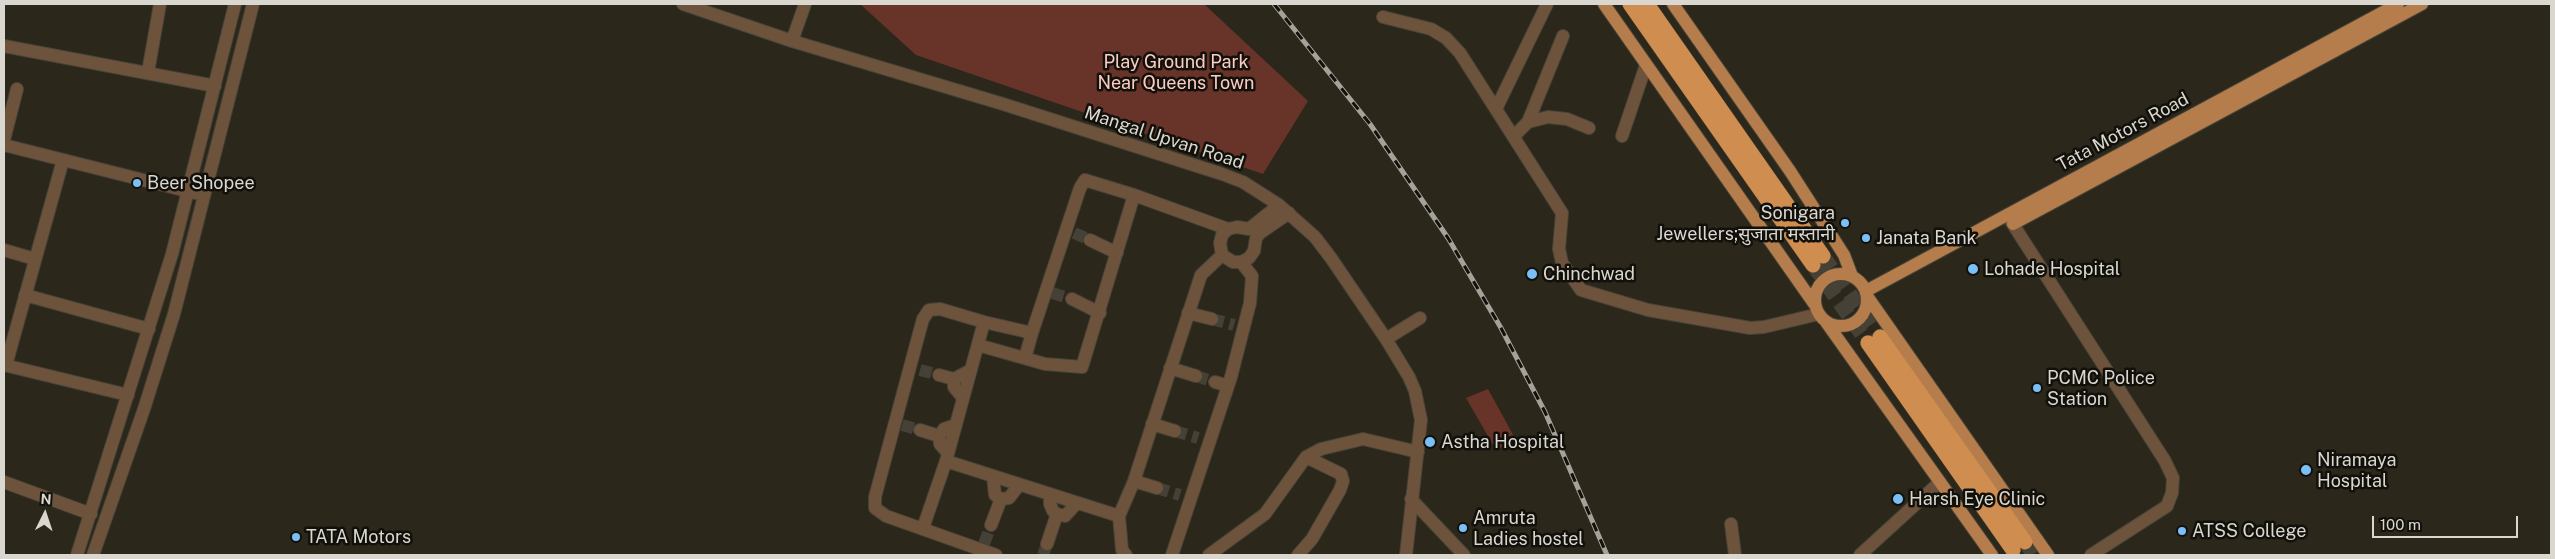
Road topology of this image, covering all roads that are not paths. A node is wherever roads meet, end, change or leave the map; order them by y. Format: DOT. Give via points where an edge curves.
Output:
graph roads {
  1 [pos="160,4"];
  2 [pos="235,4"];
  3 [pos="253,4"];
  4 [pos="682,4"];
  5 [pos="805,4"];
  6 [pos="1547,4"];
  7 [pos="1604,4"];
  8 [pos="1630,4"];
  9 [pos="1647,4"];
  10 [pos="1673,4"];
  11 [pos="2398,4"];
  12 [pos="2422,4"];
  13 [pos="699,6"];
  14 [pos="2379,14"];
  15 [pos="1383,17"];
  16 [pos="1563,36"];
  17 [pos="792,40"];
  18 [pos="4,46"];
  19 [pos="1646,65"];
  20 [pos="148,72"];
  21 [pos="216,86"];
  22 [pos="17,90"];
  23 [pos="1496,109"];
  24 [pos="1528,122"];
  25 [pos="1589,128"];
  26 [pos="1514,136"];
  27 [pos="1622,136"];
  28 [pos="4,140"];
  29 [pos="4,145"];
  30 [pos="63,160"];
  31 [pos="188,191"];
  32 [pos="204,194"];
  33 [pos="1134,195"];
  34 [pos="1284,209"];
  35 [pos="2010,219"];
  36 [pos="1228,229"];
  37 [pos="1090,240"];
  38 [pos="1119,248"];
  39 [pos="4,250"];
  40 [pos="1222,255"];
  41 [pos="36,259"];
  42 [pos="1241,262"];
  43 [pos="1852,276"];
  44 [pos="1867,293"];
  45 [pos="25,295"];
  46 [pos="1079,302"];
  47 [pos="1102,308"];
  48 [pos="1188,313"];
  49 [pos="1820,314"];
  50 [pos="1420,318"];
  51 [pos="1212,319"];
  52 [pos="984,322"];
  53 [pos="149,329"];
  54 [pos="1032,333"];
  55 [pos="1386,339"];
  56 [pos="1874,340"];
  57 [pos="978,345"];
  58 [pos="1025,358"];
  59 [pos="5,365"];
  60 [pos="1170,368"];
  61 [pos="971,370"];
  62 [pos="939,375"];
  63 [pos="1196,376"];
  64 [pos="954,379"];
  65 [pos="1215,382"];
  66 [pos="1228,386"];
  67 [pos="128,396"];
  68 [pos="963,398"];
  69 [pos="1152,424"];
  70 [pos="956,425"];
  71 [pos="920,430"];
  72 [pos="1175,431"];
  73 [pos="939,436"];
  74 [pos="1418,452"];
  75 [pos="1306,456"];
  76 [pos="947,457"];
  77 [pos="993,476"];
  78 [pos="1134,481"];
  79 [pos="4,482"];
  80 [pos="1940,482"];
  81 [pos="1019,485"];
  82 [pos="1157,488"];
  83 [pos="1050,494"];
  84 [pos="1001,499"];
  85 [pos="1411,499"];
  86 [pos="1077,503"];
  87 [pos="91,514"];
  88 [pos="1057,514"];
  89 [pos="1119,516"];
  90 [pos="1731,524"];
  91 [pos="991,525"];
  92 [pos="923,528"];
  93 [pos="1047,544"];
  94 [pos="2019,546"];
  95 [pos="77,555"];
  96 [pos="93,555"];
  97 [pos="996,555"];
  98 [pos="1126,555"];
  99 [pos="1172,555"];
  100 [pos="1209,555"];
  101 [pos="1298,555"];
  102 [pos="1406,555"];
  103 [pos="1464,555"];
  104 [pos="1735,555"];
  105 [pos="1860,555"];
  106 [pos="1992,555"];
  107 [pos="2048,555"];
  108 [pos="2091,555"];
  1 -- 20 [label="street"];
  2 -- 21 [label="street"];
  3 -- 32 [label="street"];
  4 -- 13 [label="street, Mangal Upvan Road"];
  5 -- 17 [label="street"];
  6 -- 23 [label="street"];
  7 -- 19 [label="main road"];
  8 -- 9 [label="highway" via="1818,261"];
  10 -- 43 [label="main road" via="1792,175 1844,255"];
  11 -- 14 [label="main road, Tata Motors Road"];
  12 -- 14 [label="main road"];
  13 -- 17 [label="street, Mangal Upvan Road"];
  14 -- 35 [label="main road, Tata Motors Road"];
  15 -- 23 [label="street" via="1430,29 1446,38 1460,53"];
  16 -- 24 [label="street"];
  17 -- 34 [label="street, Mangal Upvan Road" via="1222,174 1243,182"];
  18 -- 20 [label="street"];
  19 -- 27 [label="street"];
  19 -- 49 [label="main road"];
  20 -- 21 [label="street"];
  21 -- 31 [label="street"];
  22 -- 28 [label="street"];
  23 -- 26 [label="street"];
  24 -- 25 [label="street" via="1558,117"];
  24 -- 26 [label="street"];
  26 -- 49 [label="street" via="1562,213 1559,249 1562,263 1581,290 1648,310 1750,328"];
  29 -- 30 [label="street"];
  30 -- 31 [label="street"];
  30 -- 41 [label="street"];
  31 -- 32 [label="street"];
  31 -- 53 [label="street"];
  32 -- 96 [label="street" via="158,366"];
  33 -- 36 [label="street"];
  33 -- 38 [label="street"];
  33 -- 54 [label="street" via="1085,180 1080,188 1070,232"];
  34 -- 36 [label="street" via="1249,229"];
  34 -- 42 [label="street" via="1256,238 1249,258"];
  34 -- 55 [label="street, Mangal Upvan Road" via="1315,236"];
  35 -- 44 [label="main road, Tata Motors Road"];
  35 -- 108 [label="street" via="2173,478 2167,506"];
  36 -- 40 [label="street" via="1220,243"];
  37 -- 38 [label="street"];
  38 -- 47 [label="street"];
  39 -- 41 [label="street"];
  40 -- 42 [label="street" via="1233,262"];
  40 -- 48 [label="street" via="1200,275"];
  41 -- 45 [label="street"];
  42 -- 66 [label="street" via="1252,276 1250,303 1239,327"];
  43 -- 44 [label="main road"];
  43 -- 49 [label="main road" via="1837,274 1823,281 1815,295"];
  44 -- 49 [label="main road" via="1866,311 1856,323 1840,327"];
  44 -- 107 [label="main road"];
  45 -- 53 [label="street"];
  45 -- 59 [label="street"];
  46 -- 47 [label="street"];
  47 -- 58 [label="street" via="1082,367 1053,366"];
  48 -- 51 [label="street"];
  48 -- 60 [label="street"];
  49 -- 80 [label="main road"];
  50 -- 55 [label="street"];
  52 -- 54 [label="street"];
  52 -- 57 [label="street"];
  52 -- 92 [label="street" via="940,309 929,310 923,319 915,368 875,497 875,508 886,516"];
  53 -- 67 [label="street"];
  54 -- 58 [label="street"];
  55 -- 74 [label="street, Mangal Upvan Road" via="1409,377 1419,404"];
  56 -- 94 [label="highway"];
  57 -- 58 [label="street"];
  57 -- 61 [label="street"];
  59 -- 67 [label="street"];
  60 -- 63 [label="street"];
  60 -- 69 [label="street"];
  61 -- 64 [label="street"];
  61 -- 68 [label="street"];
  62 -- 64 [label="street"];
  64 -- 68 [label="street" via="954,387"];
  65 -- 66 [label="street"];
  66 -- 99 [label="street" via="1204,440 1185,497"];
  67 -- 87 [label="street"];
  68 -- 70 [label="street"];
  69 -- 72 [label="street"];
  69 -- 78 [label="street"];
  70 -- 73 [label="street" via="944,429"];
  70 -- 76 [label="street"];
  71 -- 73 [label="street"];
  73 -- 76 [label="street"];
  74 -- 75 [label="street" via="1363,439 1334,445"];
  74 -- 85 [label="street, Mangal Upvan Road"];
  75 -- 100 [label="street" via="1264,514"];
  75 -- 101 [label="street" via="1341,474 1343,481 1312,539"];
  76 -- 77 [label="street"];
  76 -- 92 [label="street"];
  77 -- 81 [label="street"];
  77 -- 84 [label="street" via="995,495"];
  78 -- 82 [label="street"];
  78 -- 89 [label="street"];
  79 -- 87 [label="street"];
  80 -- 105 [label="street"];
  80 -- 106 [label="main road"];
  81 -- 83 [label="street"];
  81 -- 84 [label="street" via="1009,498"];
  83 -- 86 [label="street"];
  83 -- 88 [label="street" via="1050,504"];
  84 -- 91 [label="street"];
  85 -- 102 [label="street, Mangal Upvan Road"];
  85 -- 103 [label="street"];
  86 -- 88 [label="street" via="1065,516"];
  86 -- 89 [label="street"];
  87 -- 95 [label="street"];
  88 -- 93 [label="street"];
  89 -- 98 [label="street" via="1122,550"];
  90 -- 104 [label="street"];
  92 -- 97 [label="street" via="983,547"];
}
